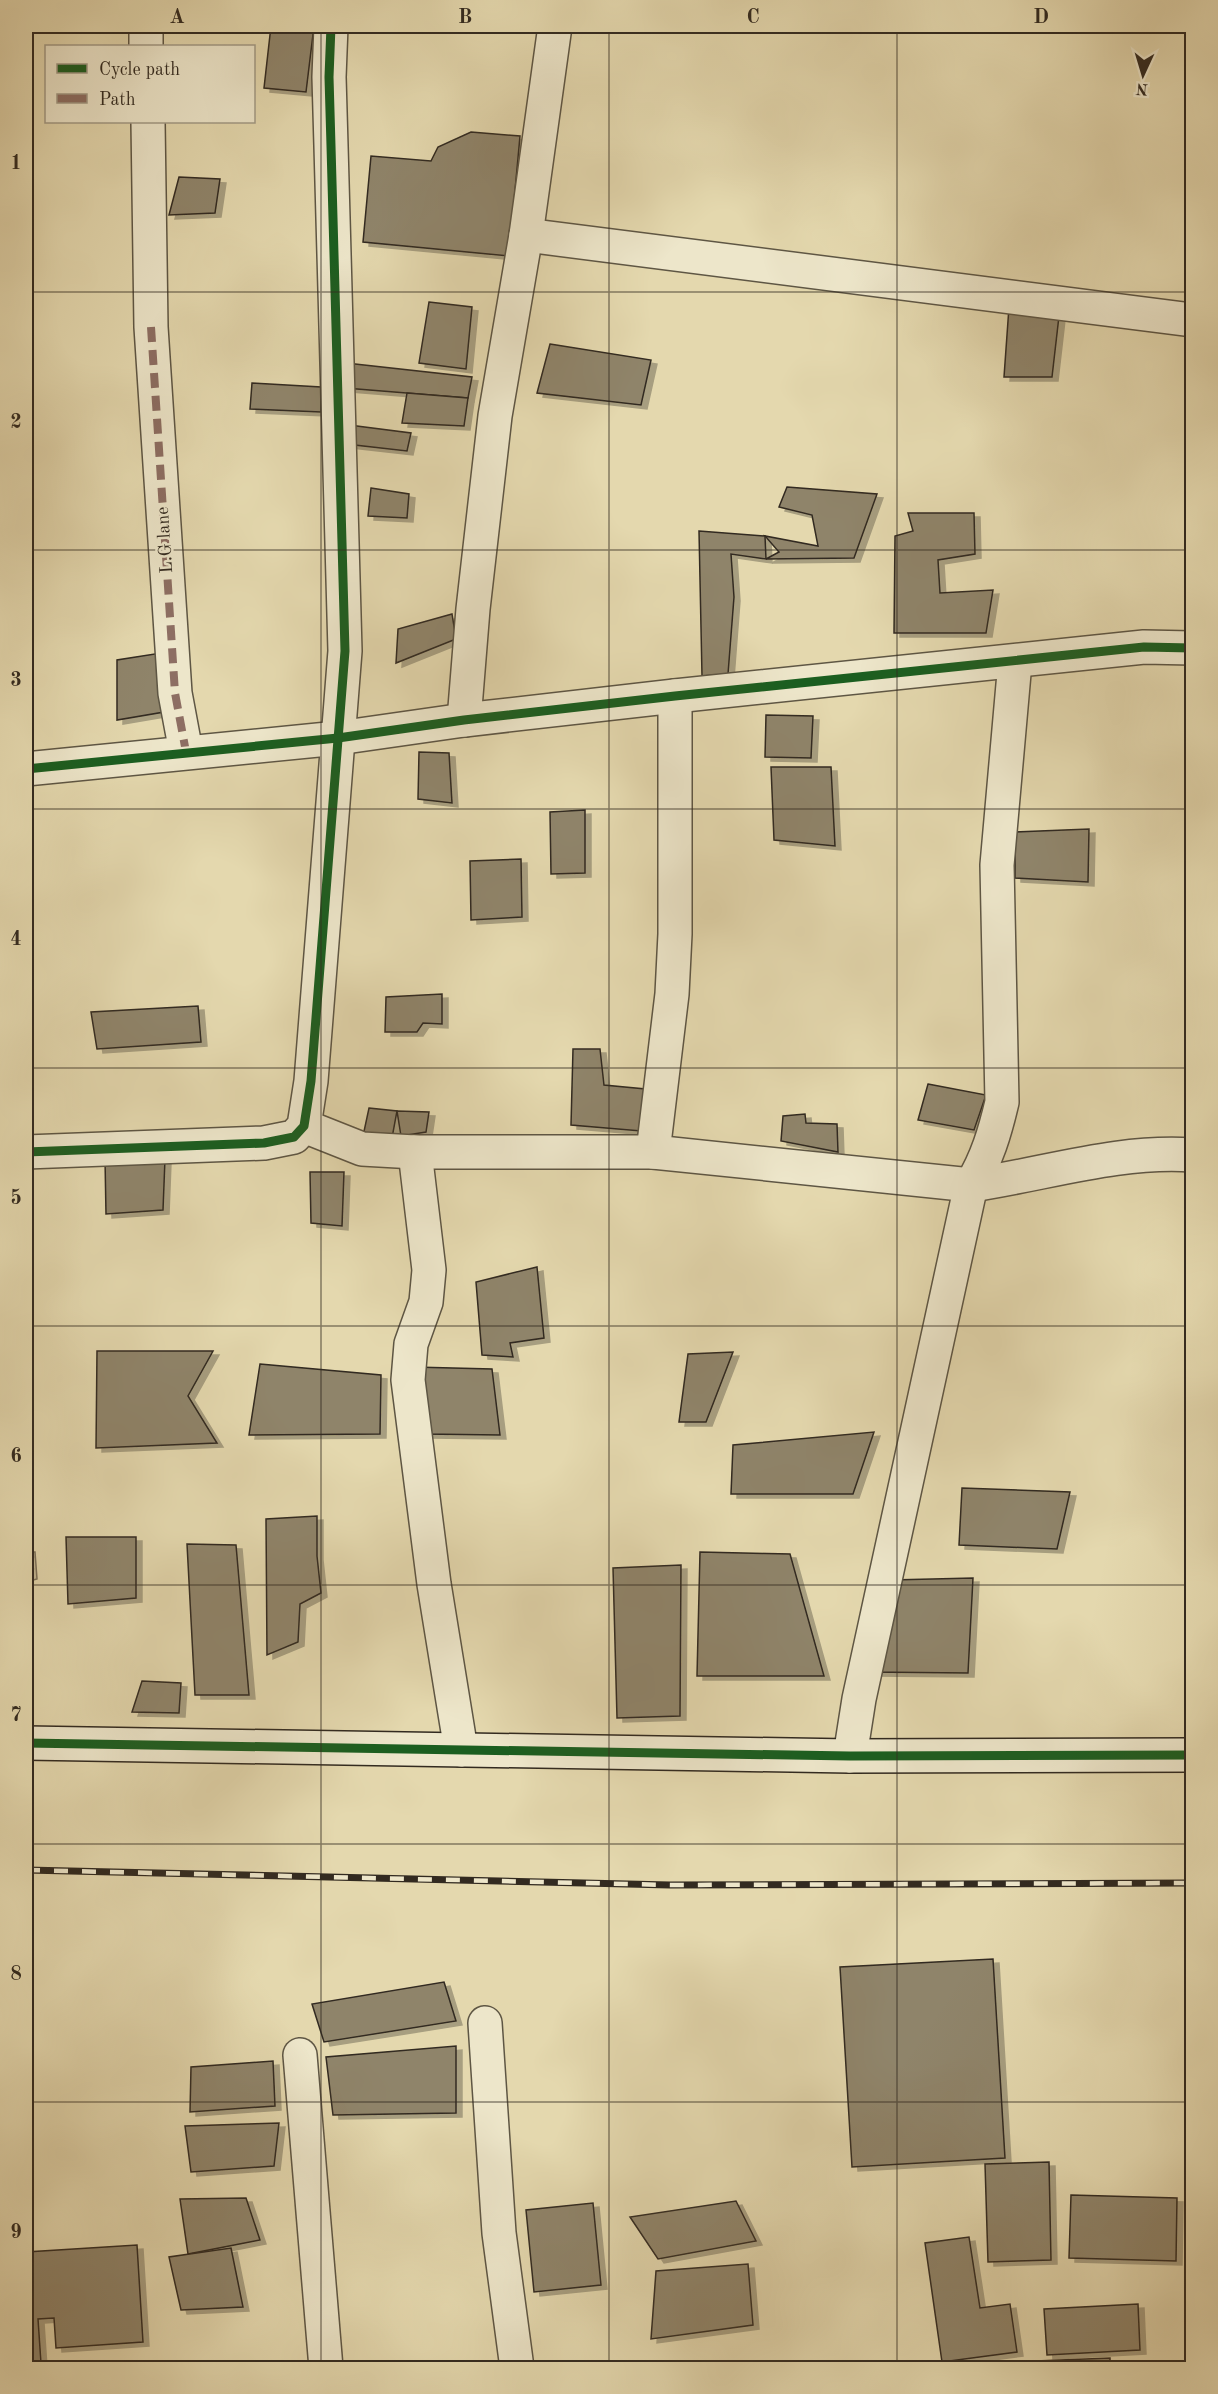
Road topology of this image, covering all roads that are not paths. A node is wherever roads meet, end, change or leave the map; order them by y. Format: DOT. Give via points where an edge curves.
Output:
graph roads {
  1 [pos="146,26"];
  2 [pos="331,26"];
  3 [pos="555,26"];
  4 [pos="146,45"];
  5 [pos="148,123"];
  6 [pos="526,235"];
  7 [pos="1192,320"];
  8 [pos="1192,648"];
  9 [pos="1015,662"];
  10 [pos="675,696"];
  11 [pos="464,720"];
  12 [pos="339,738"];
  13 [pos="186,752"];
  14 [pos="26,770"];
  15 [pos="304,1126"];
  16 [pos="26,1152"];
  17 [pos="415,1152"];
  18 [pos="653,1152"];
  19 [pos="1192,1155"];
  20 [pos="971,1185"];
  21 [pos="26,1743"];
  22 [pos="461,1750"];
  23 [pos="1192,1755"];
  24 [pos="850,1756"];
  25 [pos="486,2023"];
  26 [pos="300,2055"];
  27 [pos="326,2368"];
  28 [pos="517,2368"];
  1 -- 4 [label="street"];
  2 -- 12 [label="street" via="329,77 344,620"];
  3 -- 6 [label="street"];
  5 -- 13 [label="street, L.G lane" via="151,327 175,693"];
  6 -- 7 [label="street"];
  6 -- 11 [label="street" via="495,416 472,609"];
  8 -- 9 [label="street" via="1144,647"];
  9 -- 10 [label="street"];
  9 -- 20 [label="street" via="997,865 1002,1102 993,1139"];
  10 -- 11 [label="street"];
  10 -- 18 [label="street" via="675,934 672,994"];
  11 -- 12 [label="street"];
  12 -- 13 [label="street"];
  12 -- 15 [label="street"];
  13 -- 14 [label="street"];
  15 -- 16 [label="street" via="294,1137 264,1143"];
  15 -- 17 [label="street" via="362,1149"];
  17 -- 18 [label="street"];
  17 -- 22 [label="street" via="429,1270 426,1302 411,1344 408,1380 432,1573"];
  18 -- 20 [label="street"];
  19 -- 20 [label="street" via="1138,1154"];
  20 -- 24 [label="street" via="859,1699"];
  21 -- 22 [label="street"];
  22 -- 24 [label="street"];
  23 -- 24 [label="street"];
  25 -- 28 [label="street" via="499,2233"];
  26 -- 27 [label="street"];
}
